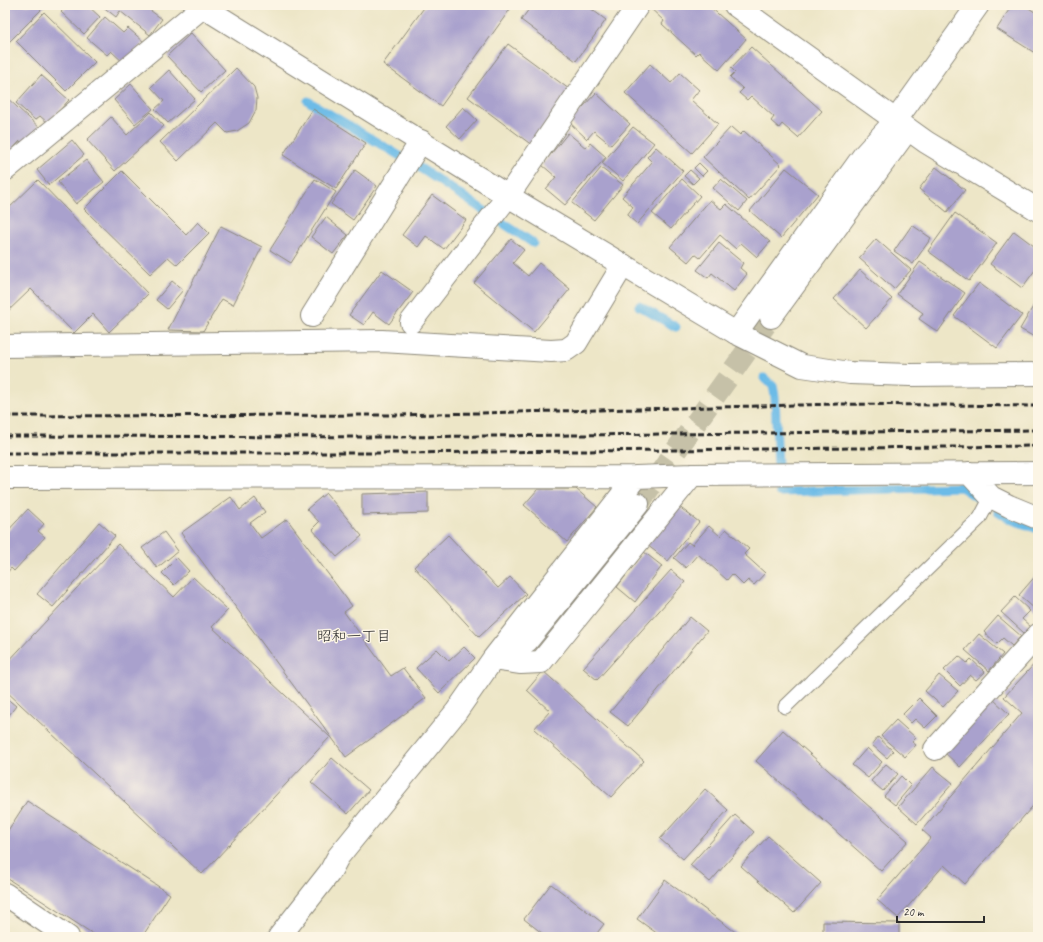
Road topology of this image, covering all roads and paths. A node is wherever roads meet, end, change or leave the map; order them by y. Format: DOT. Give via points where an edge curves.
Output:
graph roads {
  1 [pos="638,5"];
  2 [pos="735,5"];
  3 [pos="978,5"];
  4 [pos="203,6"];
  5 [pos="902,124"];
  6 [pos="413,155"];
  7 [pos="5,170"];
  8 [pos="500,207"];
  9 [pos="1038,210"];
  10 [pos="623,265"];
  11 [pos="312,316"];
  12 [pos="771,317"];
  13 [pos="411,322"];
  14 [pos="736,332"];
  15 [pos="5,346"];
  16 [pos="1038,374"];
  17 [pos="970,473"];
  18 [pos="1038,473"];
  19 [pos="692,475"];
  20 [pos="636,477"];
  21 [pos="5,478"];
  22 [pos="989,502"];
  23 [pos="638,504"];
  24 [pos="1038,518"];
  25 [pos="1038,635"];
  26 [pos="493,660"];
  27 [pos="786,707"];
  28 [pos="935,749"];
  29 [pos="5,894"];
  30 [pos="68,937"];
  31 [pos="279,937"];
  1 -- 8 [label="street"];
  2 -- 5 [label="street"];
  3 -- 5 [label="street"];
  4 -- 6 [label="street"];
  4 -- 7 [label="street"];
  5 -- 9 [label="street" via="926,142"];
  5 -- 12 [label="street"];
  5 -- 14 [label="street" via="864,155"];
  6 -- 8 [label="street"];
  6 -- 11 [label="street"];
  8 -- 10 [label="street"];
  8 -- 13 [label="street"];
  10 -- 14 [label="street"];
  10 -- 15 [label="street" via="576,343 566,350 382,341"];
  14 -- 16 [label="street" via="802,366 850,373"];
  17 -- 18 [label="street"];
  17 -- 19 [label="street"];
  17 -- 22 [label="street"];
  19 -- 20 [label="street"];
  19 -- 26 [label="street" via="542,662"];
  20 -- 21 [label="street"];
  20 -- 26 [label="street"];
  22 -- 24 [label="street" via="1010,506"];
  22 -- 27 [label="lane" via="980,518"];
  23 -- 26 [label="street" via="527,641"];
  25 -- 28 [label="street"];
  26 -- 31 [label="street" via="456,712 338,857 330,872"];
  29 -- 30 [label="street"];
}
